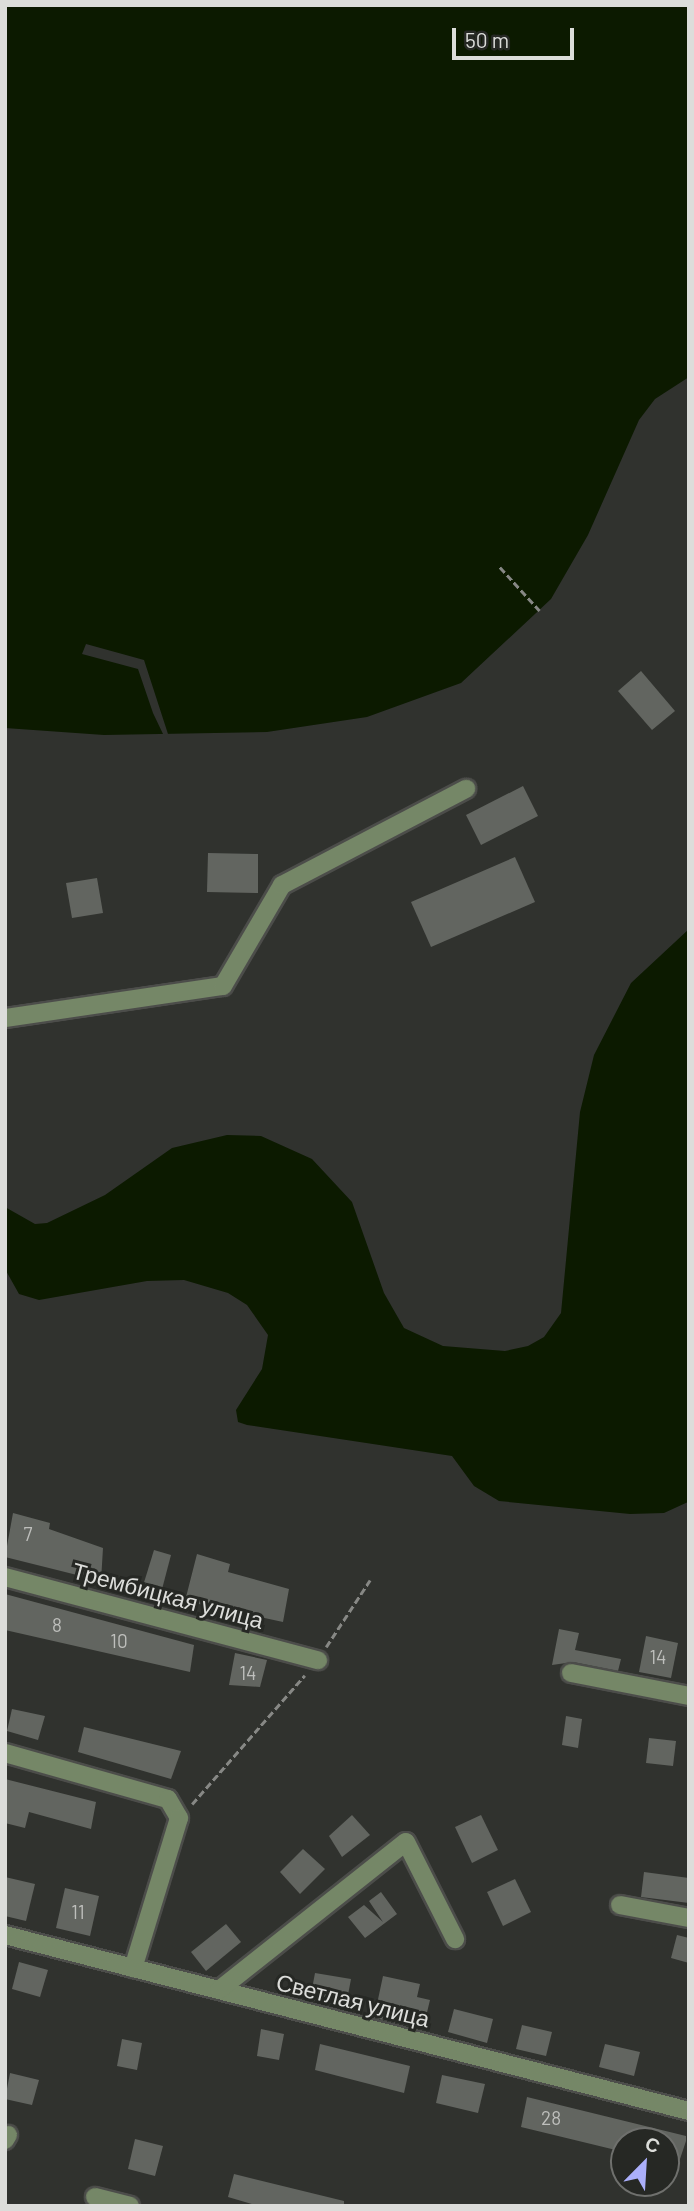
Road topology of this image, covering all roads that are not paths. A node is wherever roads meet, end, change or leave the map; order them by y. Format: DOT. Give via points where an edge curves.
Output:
graph roads {
  1 [pos="466,789"];
  2 [pos="5,1018"];
  3 [pos="5,1577"];
  4 [pos="318,1660"];
  5 [pos="571,1673"];
  6 [pos="689,1696"];
  7 [pos="5,1753"];
  8 [pos="620,1905"];
  9 [pos="689,1918"];
  10 [pos="5,1935"];
  11 [pos="456,1939"];
  12 [pos="133,1968"];
  13 [pos="219,1990"];
  14 [pos="689,2111"];
  15 [pos="95,2197"];
  16 [pos="130,2206"];
  1 -- 2 [label="street" via="282,885 223,986"];
  3 -- 4 [label="street, Трембицкая улица"];
  5 -- 6 [label="street"];
  7 -- 12 [label="street" via="150,1791 168,1800 179,1818"];
  8 -- 9 [label="street"];
  10 -- 12 [label="street, Светлая улица"];
  11 -- 13 [label="street" via="406,1842"];
  12 -- 13 [label="street, Светлая улица"];
  13 -- 14 [label="street, Светлая улица"];
  15 -- 16 [label="street"];
}
